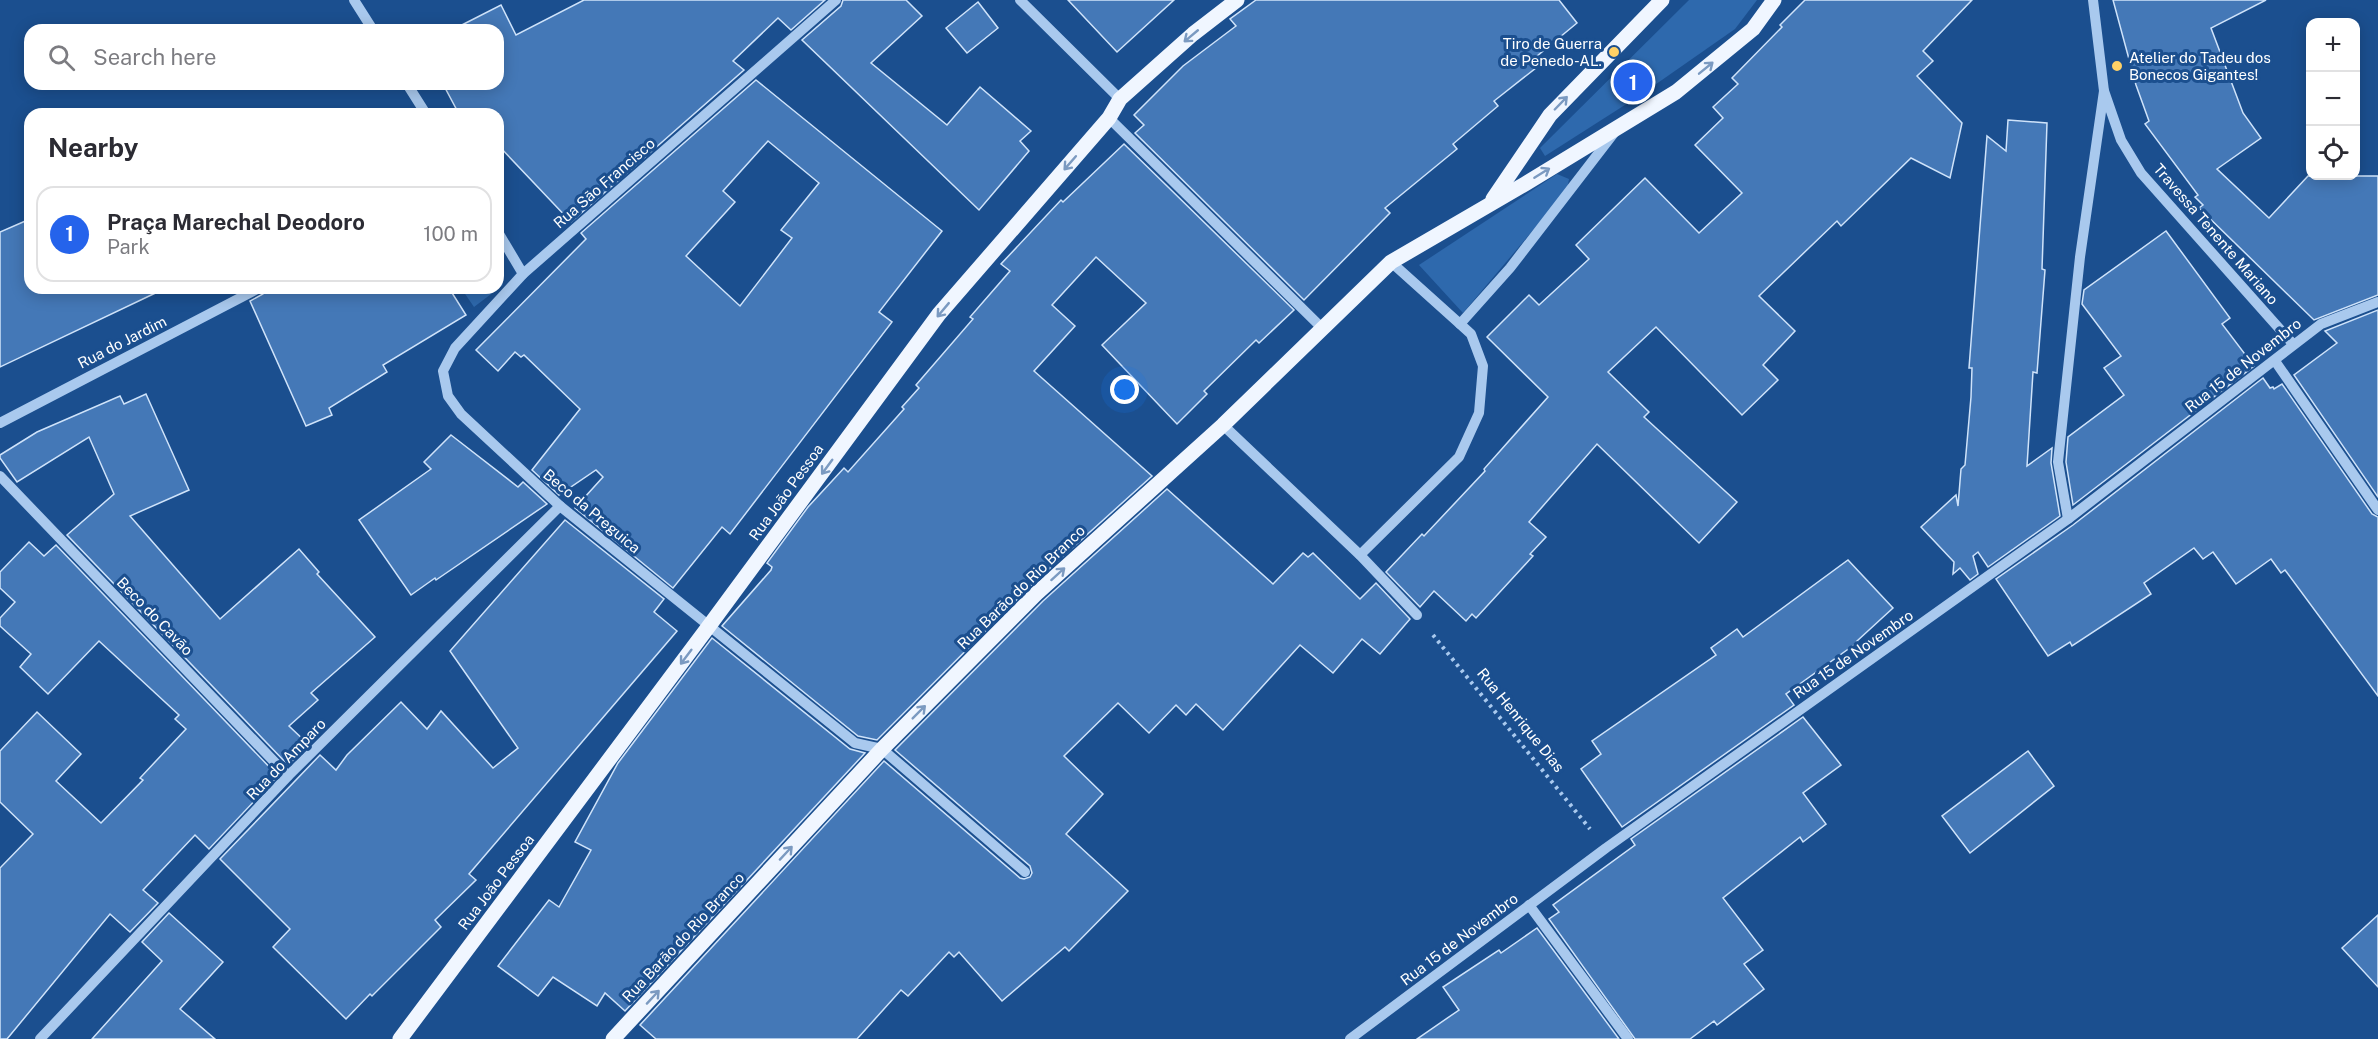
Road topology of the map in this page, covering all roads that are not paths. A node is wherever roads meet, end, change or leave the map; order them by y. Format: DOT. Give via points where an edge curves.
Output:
graph roads {
  1 [pos="354,0"];
  2 [pos="836,0"];
  3 [pos="1020,0"];
  4 [pos="1237,0"];
  5 [pos="1662,0"];
  6 [pos="1774,0"];
  7 [pos="2094,0"];
  8 [pos="369,24"];
  9 [pos="411,90"];
  10 [pos="2104,91"];
  11 [pos="1120,99"];
  12 [pos="422,108"];
  13 [pos="1108,118"];
  14 [pos="1620,125"];
  15 [pos="1491,202"];
  16 [pos="504,242"];
  17 [pos="1390,262"];
  18 [pos="523,274"];
  19 [pos="247,294"];
  20 [pos="2378,302"];
  21 [pos="1460,324"];
  22 [pos="1322,327"];
  23 [pos="2293,344"];
  24 [pos="2275,361"];
  25 [pos="461,414"];
  26 [pos="0,423"];
  27 [pos="1223,425"];
  28 [pos="0,476"];
  29 [pos="560,506"];
  30 [pos="2378,510"];
  31 [pos="2068,519"];
  32 [pos="1360,555"];
  33 [pos="1417,615"];
  34 [pos="709,626"];
  35 [pos="882,749"];
  36 [pos="288,776"];
  37 [pos="1025,872"];
  38 [pos="1529,905"];
  39 [pos="40,1039"];
  40 [pos="400,1039"];
  41 [pos="613,1039"];
  42 [pos="1350,1039"];
  43 [pos="1628,1039"];
  1 -- 8 [label="street"];
  2 -- 18 [label="street, Rua São Francisco"];
  3 -- 11 [label="street"];
  4 -- 11 [label="main road, Rua João Pessoa, one-way"];
  15 -- 5 [label="main road, Rua Barão do Rio Branco, one-way" via="1550,115"];
  14 -- 6 [label="main road, Rua Barão do Rio Branco, one-way" via="1676,92 1753,29"];
  7 -- 10 [label="street, Travessa Tenente Mariano"];
  9 -- 12 [label="street"];
  10 -- 23 [label="street, Travessa Tenente Mariano" via="2121,140 2141,173"];
  10 -- 31 [label="street" via="2080,257 2058,462"];
  11 -- 13 [label="main road, Rua João Pessoa"];
  13 -- 22 [label="street"];
  13 -- 34 [label="main road, Rua João Pessoa, one-way" via="939,314"];
  15 -- 14 [label="main road, Rua Barão do Rio Branco, one-way"];
  14 -- 21 [label="street" via="1510,268"];
  15 -- 17 [label="main road, Rua Barão do Rio Branco"];
  16 -- 18 [label="street"];
  17 -- 21 [label="street"];
  17 -- 22 [label="main road, Rua Barão do Rio Branco"];
  18 -- 25 [label="street, Rua São Francisco" via="455,348 443,371 448,396"];
  19 -- 26 [label="street, Rua do Jardim"];
  20 -- 23 [label="street, Rua 15 de Novembro" via="2321,324"];
  21 -- 32 [label="street" via="1471,334 1483,366 1479,413 1459,457"];
  22 -- 27 [label="main road, Rua Barão do Rio Branco"];
  23 -- 24 [label="street, Rua 15 de Novembro"];
  24 -- 30 [label="street"];
  24 -- 31 [label="street, Rua 15 de Novembro"];
  25 -- 29 [label="street, Beco da Preguica"];
  27 -- 32 [label="street"];
  35 -- 27 [label="main road, Rua Barão do Rio Branco, one-way" via="1036,594"];
  28 -- 36 [label="street, Beco do Cavão"];
  29 -- 34 [label="street, Beco da Preguica"];
  29 -- 36 [label="street, Rua do Amparo"];
  31 -- 38 [label="street, Rua 15 de Novembro"];
  32 -- 33 [label="street"];
  34 -- 35 [label="street, Beco da Preguica" via="855,743"];
  34 -- 40 [label="main road, Rua João Pessoa, one-way"];
  35 -- 37 [label="street"];
  41 -- 35 [label="main road, Rua Barão do Rio Branco, one-way"];
  36 -- 39 [label="street, Rua do Amparo"];
  38 -- 42 [label="street, Rua 15 de Novembro"];
  38 -- 43 [label="street"];
}
